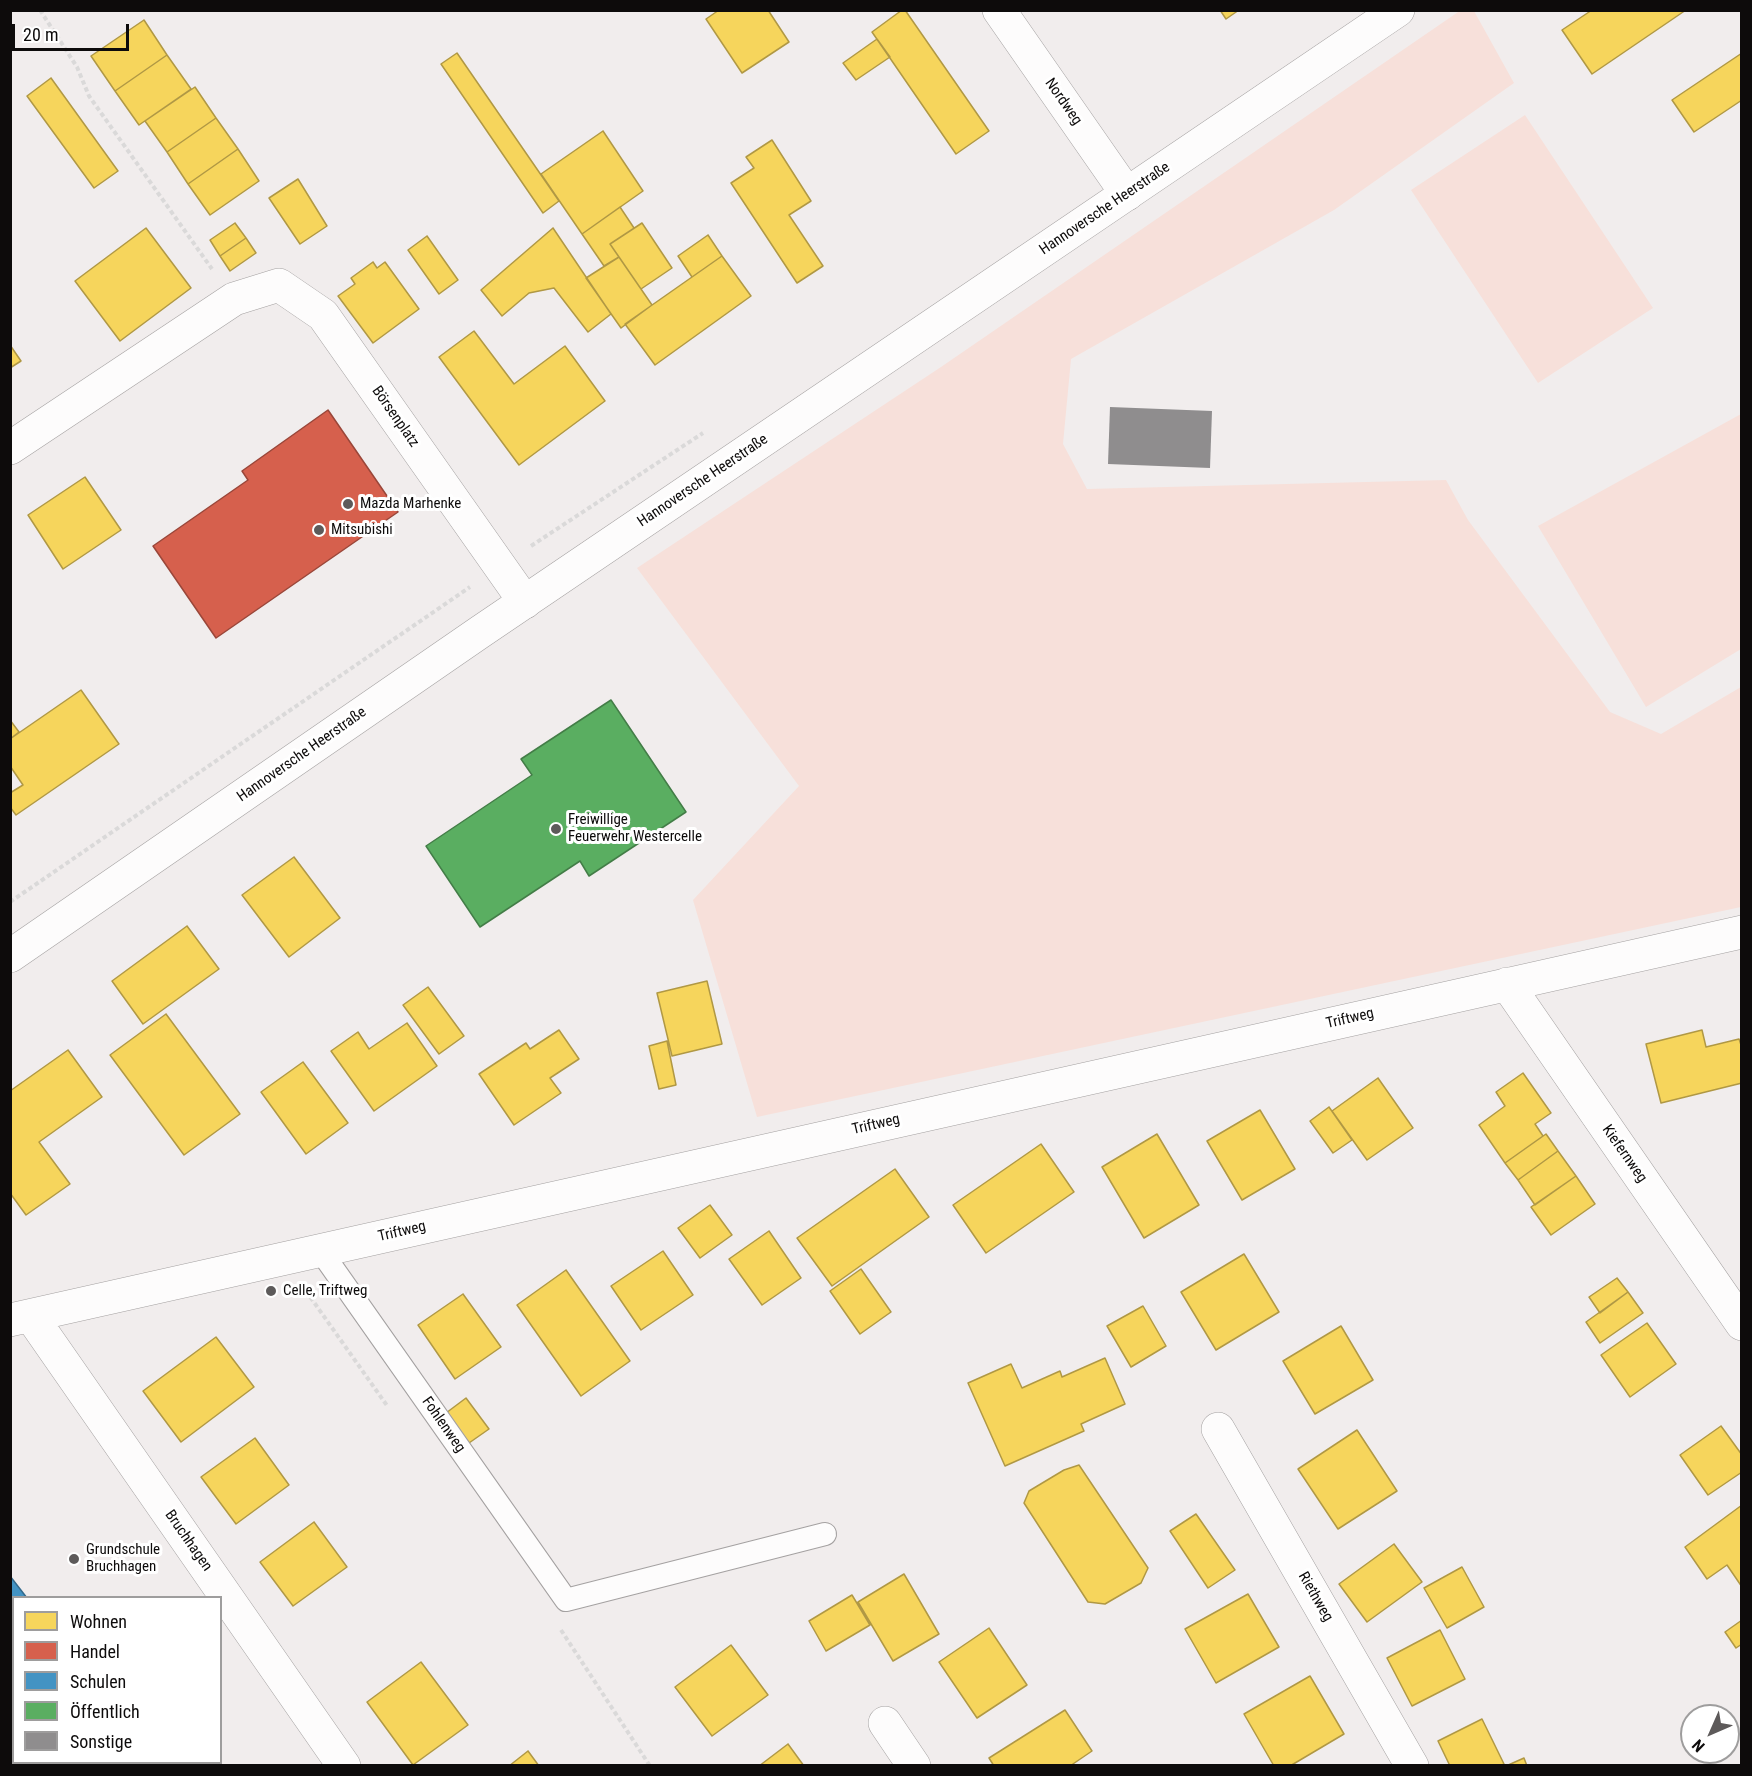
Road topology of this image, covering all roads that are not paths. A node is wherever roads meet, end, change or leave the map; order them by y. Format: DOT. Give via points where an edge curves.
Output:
graph roads {
  1 [pos="999,10"];
  2 [pos="1398,10"];
  3 [pos="1127,194"];
  4 [pos="10,448"];
  5 [pos="525,602"];
  6 [pos="1742,932"];
  7 [pos="12,952"];
  8 [pos="1507,984"];
  9 [pos="320,1250"];
  10 [pos="21,1318"];
  11 [pos="1742,1324"];
  12 [pos="1218,1429"];
  13 [pos="825,1534"];
  14 [pos="221,1596"];
  15 [pos="222,1597"];
  16 [pos="885,1723"];
  17 [pos="344,1766"];
  18 [pos="914,1766"];
  19 [pos="1412,1766"];
  1 -- 3 [label="street, Nordweg"];
  2 -- 3 [label="street, Hannoversche Heerstraße"];
  3 -- 5 [label="street, Hannoversche Heerstraße"];
  4 -- 5 [label="street, Börsenplatz" via="234,299 279,285 323,315"];
  5 -- 7 [label="street, Hannoversche Heerstraße"];
  6 -- 8 [label="street, Triftweg"];
  8 -- 9 [label="street, Triftweg"];
  8 -- 11 [label="street, Kiefernweg"];
  9 -- 10 [label="street, Triftweg"];
  9 -- 13 [label="lane, Fohlenweg" via="566,1600"];
  10 -- 14 [label="street, Bruchhagen"];
  12 -- 19 [label="street, Riethweg"];
  15 -- 17 [label="street, Bruchhagen"];
  16 -- 18 [label="street"];
}
